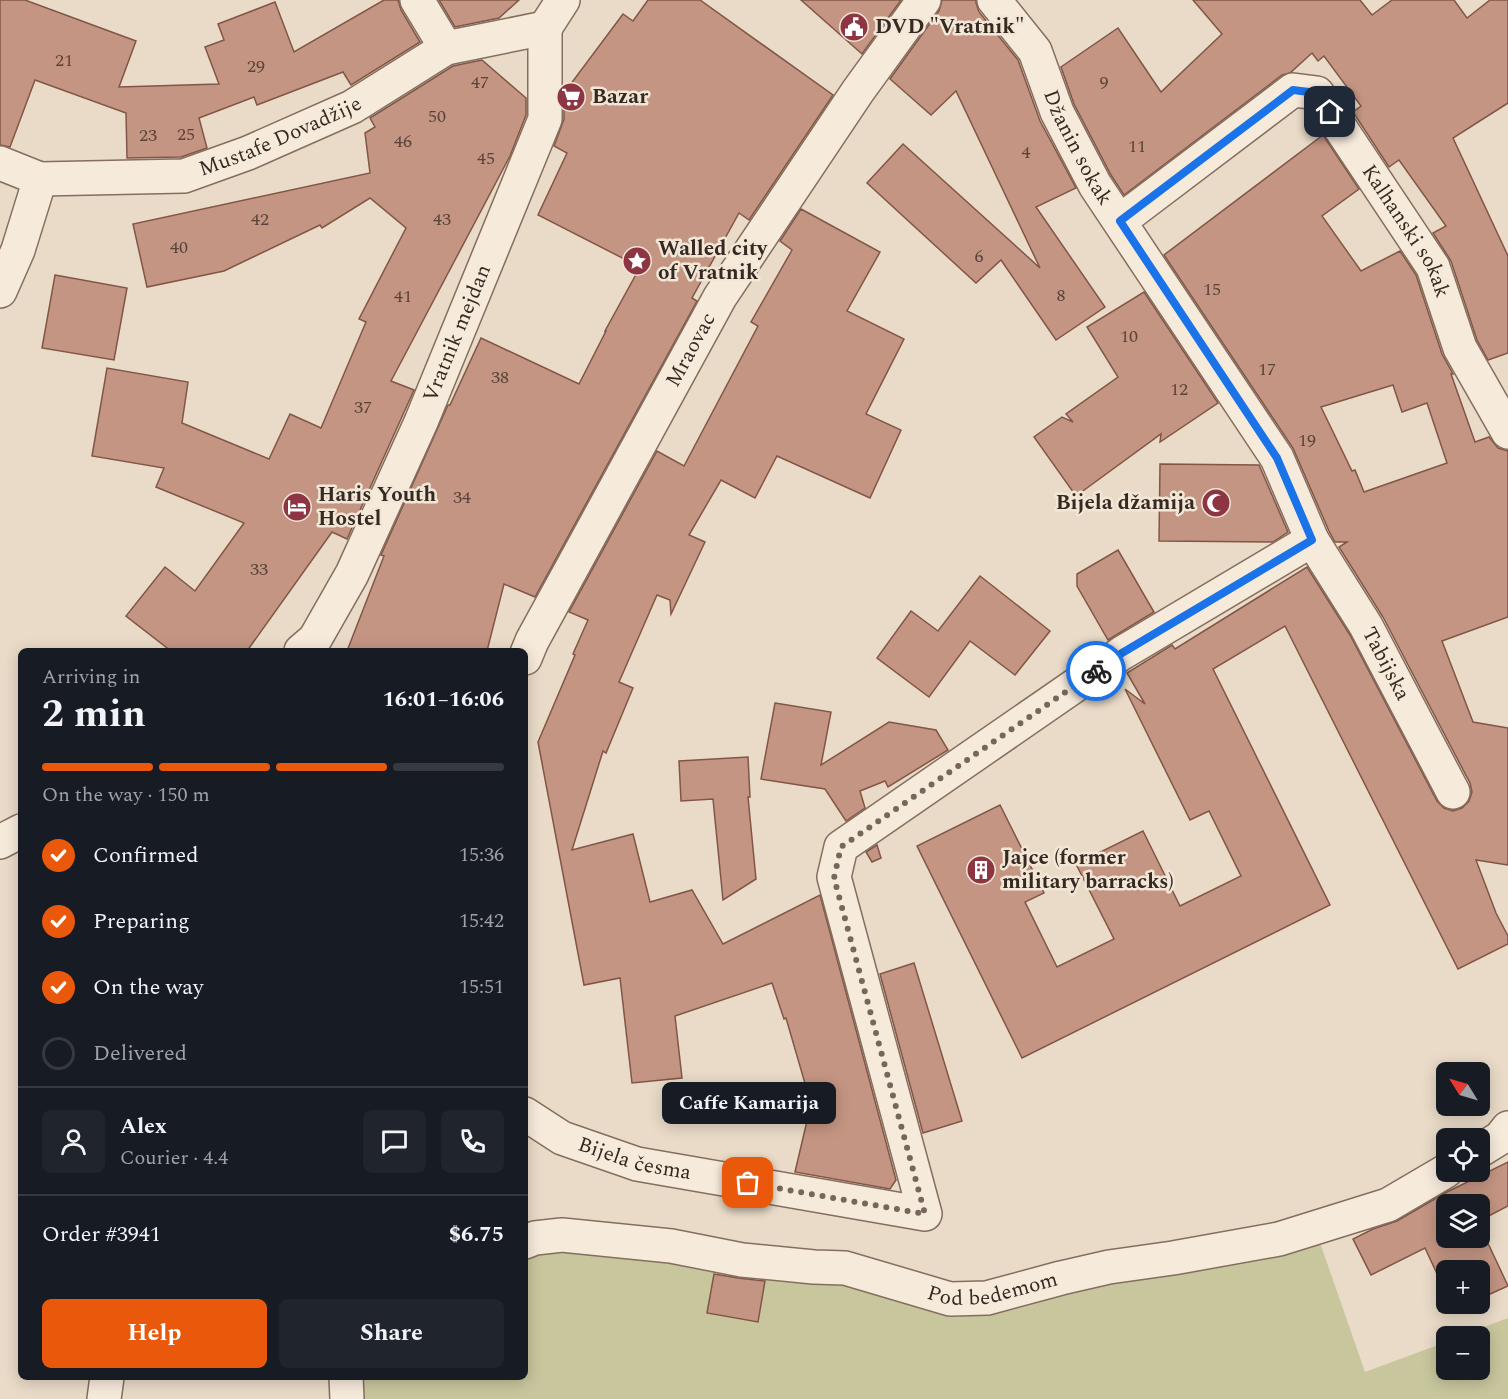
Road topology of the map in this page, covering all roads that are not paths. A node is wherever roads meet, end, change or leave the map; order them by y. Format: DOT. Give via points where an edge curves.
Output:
graph roads {
  1 [pos="417,0"];
  2 [pos="563,0"];
  3 [pos="924,0"];
  4 [pos="994,0"];
  5 [pos="545,28"];
  6 [pos="446,48"];
  7 [pos="0,163"];
  8 [pos="40,179"];
  9 [pos="1120,221"];
  10 [pos="0,291"];
  11 [pos="1508,432"];
  12 [pos="1312,540"];
  13 [pos="309,647"];
  14 [pos="528,651"];
  15 [pos="1453,792"];
  16 [pos="18,833"];
  17 [pos="0,842"];
  18 [pos="528,1116"];
  19 [pos="1508,1128"];
  20 [pos="1490,1144"];
  21 [pos="1436,1177"];
  22 [pos="528,1241"];
  23 [pos="107,1380"];
  24 [pos="346,1380"];
  25 [pos="104,1399"];
  26 [pos="347,1399"];
  1 -- 6 [label="street"];
  2 -- 5 [label="street"];
  3 -- 14 [label="street, Mraovac" via="720,297"];
  4 -- 9 [label="street, Džanin sokak" via="1035,51 1057,112 1095,185"];
  5 -- 6 [label="street, Mustafe Dovadžije"];
  5 -- 13 [label="street, Vratnik mejdan" via="545,119 421,422 352,574"];
  6 -- 8 [label="street, Mustafe Dovadžije" via="352,107 248,153 184,176"];
  7 -- 8 [label="street, Mustafe Dovadžije"];
  8 -- 10 [label="street" via="18,250"];
  9 -- 11 [label="street, Kalhanski sokak" via="1293,90 1317,93 1433,267 1460,348"];
  9 -- 12 [label="street, Džanin sokak" via="1277,458"];
  12 -- 15 [label="street, Tabijska" via="1366,626"];
  12 -- 18 [label="street, Bijela česma" via="1122,653 841,847 834,878 925,1214 637,1164 562,1138"];
  16 -- 17 [label="street"];
  19 -- 20 [label="street"];
  21 -- 22 [label="street, Pod bedemom" via="1388,1205 1279,1239 1109,1268 987,1298 950,1299 845,1268 742,1260 671,1245 562,1235"];
  23 -- 25 [label="street"];
  24 -- 26 [label="street"];
}
